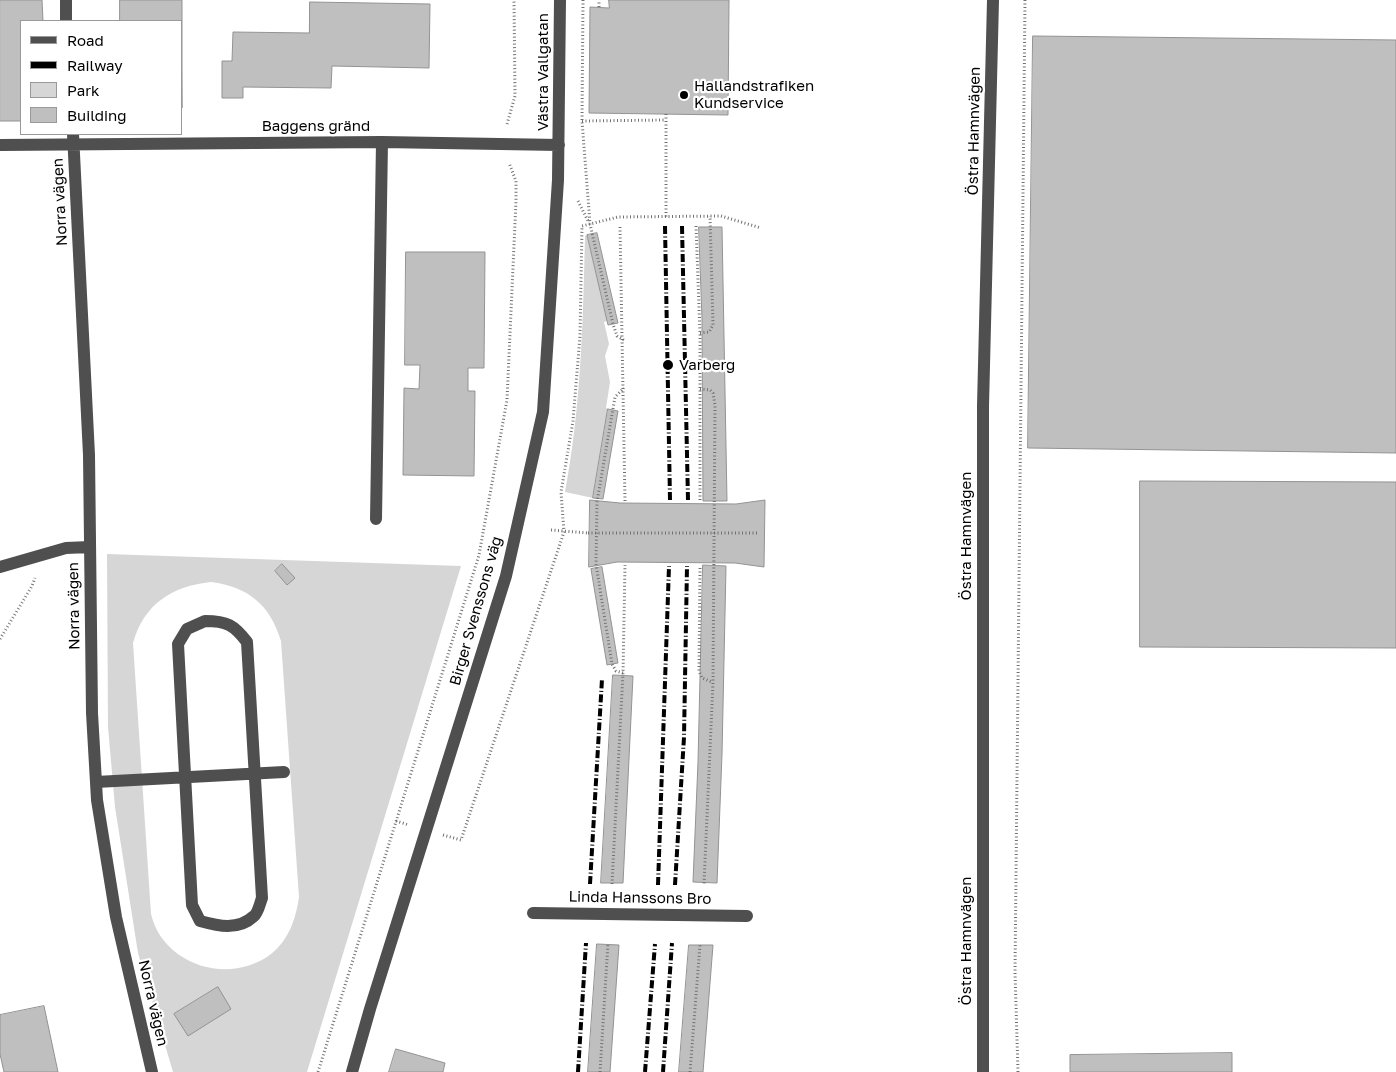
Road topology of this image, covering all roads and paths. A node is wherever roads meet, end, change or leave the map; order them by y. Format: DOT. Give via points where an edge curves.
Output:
graph roads {
  1 [pos="66,0"];
  2 [pos="514,0"];
  3 [pos="560,0"];
  4 [pos="583,0"];
  5 [pos="599,0"];
  6 [pos="993,0"];
  7 [pos="1024,0"];
  8 [pos="599,7"];
  9 [pos="66,20"];
  10 [pos="666,114"];
  11 [pos="666,120"];
  12 [pos="582,121"];
  13 [pos="73,139"];
  14 [pos="382,142"];
  15 [pos="502,143"];
  16 [pos="0,145"];
  17 [pos="559,145"];
  18 [pos="578,201"];
  19 [pos="710,216"];
  20 [pos="666,217"];
  21 [pos="590,224"];
  22 [pos="696,226"];
  23 [pos="620,227"];
  24 [pos="761,228"];
  25 [pos="700,333"];
  26 [pos="624,340"];
  27 [pos="624,388"];
  28 [pos="700,389"];
  29 [pos="700,500"];
  30 [pos="625,501"];
  31 [pos="376,519"];
  32 [pos="551,530"];
  33 [pos="564,532"];
  34 [pos="596,533"];
  35 [pos="715,533"];
  36 [pos="756,533"];
  37 [pos="90,547"];
  38 [pos="35,555"];
  39 [pos="625,565"];
  40 [pos="0,567"];
  41 [pos="700,568"];
  42 [pos="0,638"];
  43 [pos="623,673"];
  44 [pos="713,682"];
  45 [pos="284,772"];
  46 [pos="255,774"];
  47 [pos="185,777"];
  48 [pos="96,782"];
  49 [pos="396,821"];
  50 [pos="426,830"];
  51 [pos="612,884"];
  52 [pos="704,884"];
  53 [pos="533,913"];
  54 [pos="747,916"];
  55 [pos="608,943"];
  56 [pos="700,945"];
  57 [pos="152,1072"];
  58 [pos="318,1072"];
  59 [pos="352,1072"];
  60 [pos="600,1072"];
  61 [pos="690,1072"];
  62 [pos="983,1072"];
  63 [pos="1018,1072"];
  1 -- 9 [label="street"];
  2 -- 15 [label="path" via="515,96"];
  3 -- 17 [label="street, Västra Vallgatan"];
  4 -- 12 [label="path"];
  5 -- 8 [label="path"];
  6 -- 62 [label="street, Östra Hamnvägen" via="983,416"];
  7 -- 63 [label="path" via="1015,962"];
  10 -- 11 [label="path"];
  11 -- 12 [label="path"];
  11 -- 20 [label="path"];
  12 -- 21 [label="path"];
  13 -- 14 [label="street, Baggens gränd"];
  13 -- 16 [label="street, Baggens gränd"];
  13 -- 37 [label="street, Norra vägen" via="89,455"];
  14 -- 15 [label="street, Baggens gränd"];
  14 -- 31 [label="street"];
  15 -- 17 [label="street, Baggens gränd"];
  15 -- 49 [label="path" via="516,181 507,400 479,555"];
  17 -- 50 [label="street, Birger Svenssons väg" via="542,412 506,576"];
  18 -- 21 [label="path"];
  19 -- 20 [label="path"];
  19 -- 24 [label="path" via="721,216"];
  19 -- 25 [label="path" via="713,320 712,329"];
  20 -- 21 [label="path" via="618,217"];
  21 -- 26 [label="path" via="613,324 617,336"];
  21 -- 33 [label="path" via="582,226 580,336 573,422 561,492"];
  22 -- 25 [label="path"];
  23 -- 26 [label="path"];
  25 -- 28 [label="path"];
  26 -- 27 [label="path"];
  27 -- 30 [label="path"];
  27 -- 34 [label="path" via="618,393 613,410 597,502"];
  28 -- 29 [label="path"];
  28 -- 35 [label="path" via="713,393 715,405"];
  32 -- 33 [label="path"];
  33 -- 34 [label="path, bridge"];
  33 -- 50 [label="path" via="461,840"];
  34 -- 35 [label="path, bridge"];
  34 -- 43 [label="path" via="596,564 612,664 616,671"];
  35 -- 36 [label="path, bridge"];
  35 -- 44 [label="path"];
  37 -- 38 [label="street"];
  37 -- 48 [label="street, Norra vägen"];
  38 -- 40 [label="street"];
  38 -- 42 [label="path" via="36,574 32,586"];
  39 -- 43 [label="path"];
  41 -- 44 [label="path" via="699,671 702,678"];
  43 -- 51 [label="path"];
  44 -- 52 [label="path"];
  45 -- 46 [label="street"];
  46 -- 47 [label="street"];
  46 -- 47 [label="street" via="262,898 255,916 242,924 222,928 200,921 192,905"];
  46 -- 47 [label="street" via="247,642 237,629 222,621 205,621 187,629 178,644"];
  47 -- 48 [label="street"];
  48 -- 57 [label="street, Norra vägen" via="107,869"];
  49 -- 50 [label="path"];
  49 -- 58 [label="path"];
  50 -- 59 [label="street, Birger Svenssons väg"];
  53 -- 54 [label="street, Linda Hanssons Bro, bridge"];
  55 -- 60 [label="path"];
  56 -- 61 [label="path"];
}
